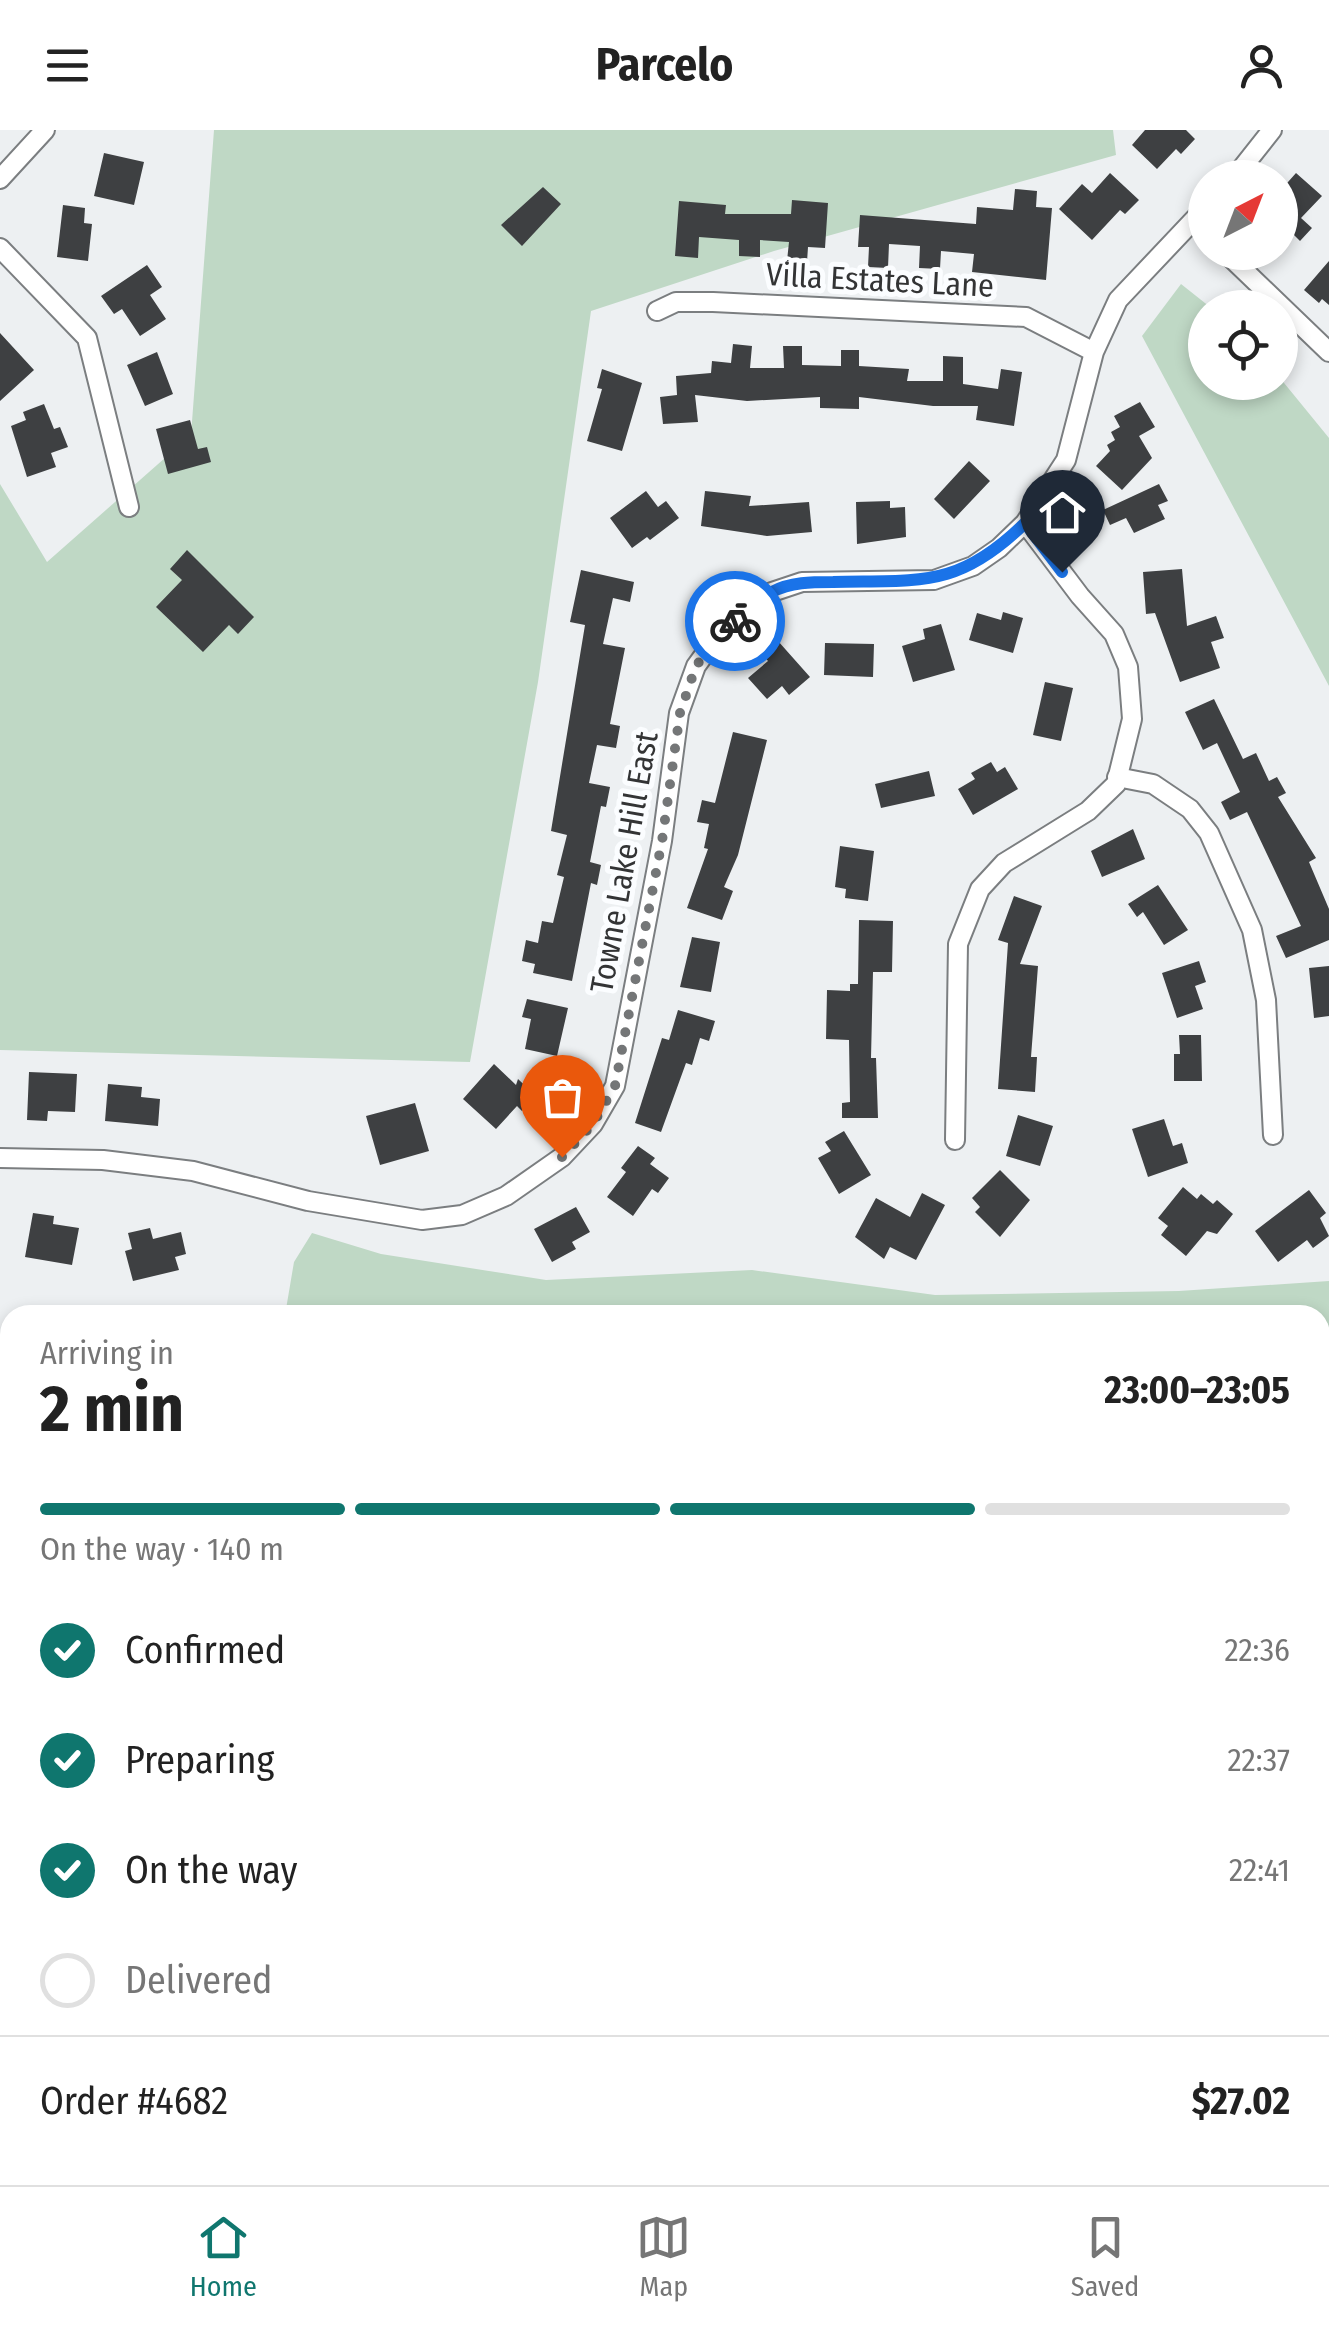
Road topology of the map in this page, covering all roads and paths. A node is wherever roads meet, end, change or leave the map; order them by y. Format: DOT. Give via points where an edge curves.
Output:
graph roads {
  1 [pos="46,130"];
  2 [pos="1272,130"];
  3 [pos="1248,160"];
  4 [pos="0,179"];
  5 [pos="1188,233"];
  6 [pos="0,248"];
  7 [pos="1245,270"];
  8 [pos="656,311"];
  9 [pos="1094,352"];
  10 [pos="1329,352"];
  11 [pos="129,508"];
  12 [pos="1025,523"];
  13 [pos="1117,778"];
  14 [pos="1273,1136"];
  15 [pos="955,1140"];
  16 [pos="0,1158"];
  1 -- 4 [label="street"];
  2 -- 3 [label="street"];
  5 -- 9 [label="street, Towne Lake Hill East" via="1118,300"];
  6 -- 11 [label="street" via="88,338"];
  7 -- 10 [label="street"];
  8 -- 9 [label="street, Villa Estates Lane" via="676,302 713,302 1026,317"];
  9 -- 12 [label="street, Towne Lake Hill East" via="1066,460"];
  12 -- 13 [label="street" via="1114,634 1128,666 1132,719"];
  12 -- 16 [label="street, Towne Lake Hill East" via="973,566 934,580 802,582 772,592 720,634 696,666 680,713 615,1086 593,1124 562,1157 506,1196 462,1215 422,1220 308,1201 193,1171"];
  13 -- 14 [label="street" via="1152,784 1190,809 1209,833 1252,930 1266,1000"];
  13 -- 15 [label="street" via="1088,811 1004,863 980,889 958,944"];
}
